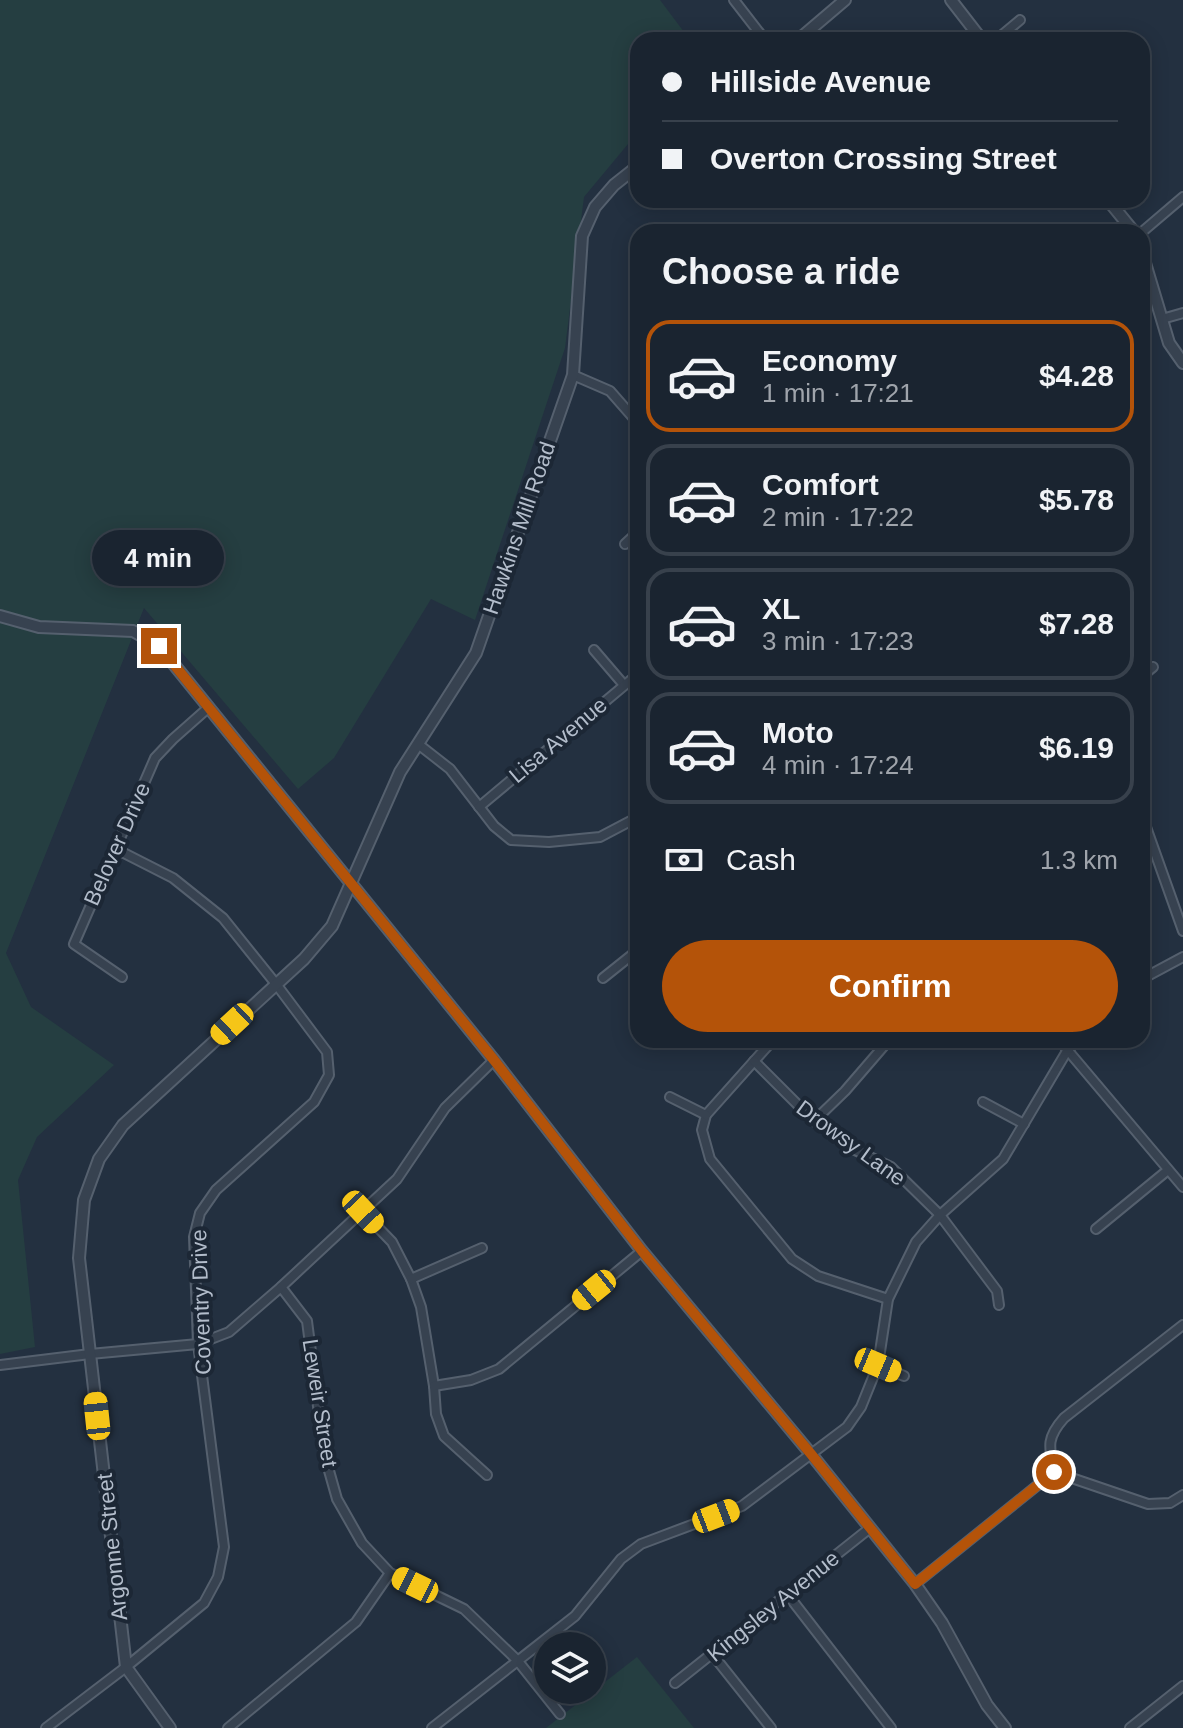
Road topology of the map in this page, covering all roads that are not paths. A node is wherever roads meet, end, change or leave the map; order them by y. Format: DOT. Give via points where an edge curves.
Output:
graph roads {
  1 [pos="734,0"];
  2 [pos="845,0"];
  3 [pos="951,0"];
  4 [pos="1020,20"];
  5 [pos="759,32"];
  6 [pos="807,32"];
  7 [pos="976,32"];
  8 [pos="1006,32"];
  9 [pos="630,172"];
  10 [pos="1183,197"];
  11 [pos="1114,208"];
  12 [pos="1128,224"];
  13 [pos="1150,225"];
  14 [pos="1150,279"];
  15 [pos="1183,313"];
  16 [pos="1162,319"];
  17 [pos="1183,363"];
  18 [pos="573,375"];
  19 [pos="630,414"];
  20 [pos="630,539"];
  21 [pos="625,544"];
  22 [pos="0,616"];
  23 [pos="594,650"];
  24 [pos="1153,667"];
  25 [pos="1150,669"];
  26 [pos="630,680"];
  27 [pos="624,685"];
  28 [pos="208,708"];
  29 [pos="418,744"];
  30 [pos="479,807"];
  31 [pos="630,821"];
  32 [pos="1150,844"];
  33 [pos="114,848"];
  34 [pos="350,881"];
  35 [pos="1183,931"];
  36 [pos="630,956"];
  37 [pos="1183,957"];
  38 [pos="1150,975"];
  39 [pos="122,977"];
  40 [pos="603,978"];
  41 [pos="276,984"];
  42 [pos="766,1048"];
  43 [pos="882,1048"];
  44 [pos="1065,1048"];
  45 [pos="1070,1048"];
  46 [pos="1067,1051"];
  47 [pos="494,1060"];
  48 [pos="754,1061"];
  49 [pos="670,1097"];
  50 [pos="983,1102"];
  51 [pos="706,1115"];
  52 [pos="814,1121"];
  53 [pos="1024,1124"];
  54 [pos="1168,1170"];
  55 [pos="1183,1187"];
  56 [pos="363,1212"];
  57 [pos="940,1215"];
  58 [pos="1096,1229"];
  59 [pos="482,1248"];
  60 [pos="642,1251"];
  61 [pos="411,1279"];
  62 [pos="281,1287"];
  63 [pos="888,1299"];
  64 [pos="999,1305"];
  65 [pos="1183,1325"];
  66 [pos="198,1344"];
  67 [pos="90,1354"];
  68 [pos="0,1365"];
  69 [pos="878,1365"];
  70 [pos="904,1376"];
  71 [pos="434,1386"];
  72 [pos="811,1454"];
  73 [pos="1054,1472"];
  74 [pos="487,1475"];
  75 [pos="1183,1495"];
  76 [pos="870,1528"];
  77 [pos="390,1573"];
  78 [pos="915,1584"];
  79 [pos="788,1595"];
  80 [pos="713,1655"];
  81 [pos="517,1660"];
  82 [pos="126,1667"];
  83 [pos="675,1683"];
  84 [pos="1183,1686"];
  85 [pos="560,1714"];
  86 [pos="46,1728"];
  87 [pos="170,1728"];
  88 [pos="228,1728"];
  89 [pos="432,1728"];
  90 [pos="771,1728"];
  91 [pos="891,1728"];
  92 [pos="1005,1728"];
  93 [pos="1130,1728"];
  1 -- 5 [label="street"];
  2 -- 6 [label="street"];
  3 -- 7 [label="street"];
  4 -- 8 [label="street"];
  9 -- 18 [label="street, Hawkins Mill Road" via="595,207 582,236"];
  10 -- 13 [label="street"];
  11 -- 12 [label="street"];
  14 -- 16 [label="street"];
  15 -- 16 [label="street"];
  16 -- 17 [label="street" via="1169,343"];
  18 -- 19 [label="street" via="610,391"];
  18 -- 29 [label="street, Hawkins Mill Road" via="476,653"];
  20 -- 21 [label="street"];
  22 -- 28 [label="street" via="39,627 133,631 159,646"];
  23 -- 27 [label="street"];
  24 -- 25 [label="street"];
  26 -- 27 [label="street, Lisa Avenue"];
  27 -- 30 [label="street, Lisa Avenue"];
  28 -- 33 [label="street, Belover Drive" via="155,758"];
  28 -- 34 [label="street"];
  29 -- 30 [label="street" via="450,769"];
  29 -- 34 [label="street, Hawkins Mill Road"];
  30 -- 31 [label="street" via="511,840 600,837"];
  32 -- 35 [label="street"];
  33 -- 39 [label="street, Belover Drive" via="74,944"];
  33 -- 41 [label="street, Coventry Drive" via="173,878 223,918"];
  34 -- 41 [label="street, Argonne Street" via="332,926"];
  34 -- 47 [label="street"];
  36 -- 40 [label="street"];
  37 -- 38 [label="street"];
  41 -- 66 [label="street, Coventry Drive" via="327,1052 329,1075 314,1102 216,1190 200,1213 194,1237"];
  41 -- 67 [label="street, Argonne Street" via="123,1125 99,1159 84,1200 79,1258"];
  42 -- 48 [label="street"];
  43 -- 52 [label="street"];
  44 -- 46 [label="street"];
  45 -- 46 [label="street"];
  46 -- 53 [label="street"];
  46 -- 54 [label="street"];
  47 -- 56 [label="street" via="445,1108 397,1179"];
  47 -- 60 [label="street"];
  48 -- 51 [label="street"];
  48 -- 52 [label="street, Drowsy Lane"];
  49 -- 51 [label="street"];
  50 -- 53 [label="street"];
  51 -- 63 [label="street" via="702,1130 710,1159 792,1259 818,1276"];
  52 -- 57 [label="street, Drowsy Lane" via="891,1167"];
  53 -- 57 [label="street" via="1003,1159"];
  54 -- 55 [label="street"];
  54 -- 58 [label="street"];
  56 -- 61 [label="street" via="392,1242"];
  56 -- 62 [label="street"];
  57 -- 63 [label="street" via="916,1242"];
  57 -- 64 [label="street, Drowsy Lane" via="997,1291"];
  59 -- 61 [label="street"];
  60 -- 71 [label="street" via="499,1369"];
  60 -- 72 [label="street"];
  61 -- 71 [label="street"];
  62 -- 66 [label="street" via="229,1332"];
  62 -- 77 [label="street, Leweir Street" via="307,1321 324,1453 337,1499 362,1543"];
  63 -- 69 [label="street"];
  65 -- 73 [label="street" via="1053,1430 1049,1446"];
  66 -- 67 [label="street"];
  66 -- 82 [label="street, Coventry Drive" via="224,1547 218,1577 204,1603"];
  67 -- 68 [label="street"];
  67 -- 82 [label="street, Argonne Street"];
  69 -- 70 [label="street"];
  69 -- 72 [label="street" via="847,1427"];
  71 -- 74 [label="street" via="444,1436"];
  72 -- 76 [label="street"];
  72 -- 81 [label="street" via="742,1506 641,1544 621,1559 575,1616"];
  73 -- 75 [label="street" via="1148,1504 1170,1503"];
  73 -- 78 [label="street"];
  76 -- 78 [label="street"];
  76 -- 79 [label="street, Kingsley Avenue"];
  77 -- 81 [label="street, Leweir Street" via="464,1609"];
  77 -- 88 [label="street" via="356,1622"];
  78 -- 92 [label="street"];
  79 -- 80 [label="street, Kingsley Avenue"];
  79 -- 91 [label="street"];
  80 -- 83 [label="street, Kingsley Avenue"];
  80 -- 90 [label="street"];
  81 -- 85 [label="street, Leweir Street"];
  81 -- 89 [label="street"];
  82 -- 86 [label="street, Coventry Drive"];
  82 -- 87 [label="street, Argonne Street"];
  84 -- 93 [label="street"];
}
